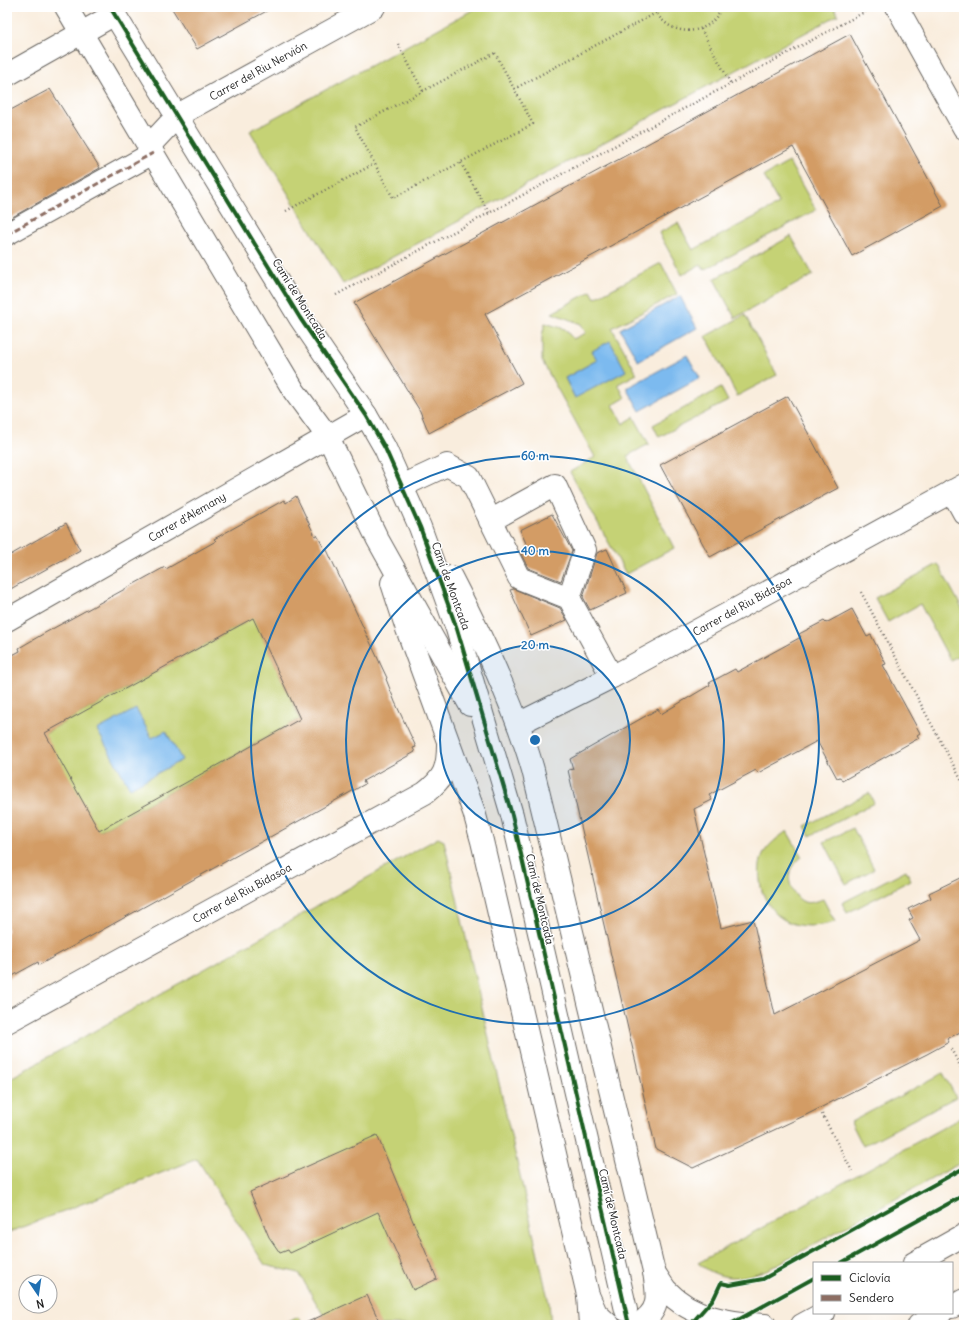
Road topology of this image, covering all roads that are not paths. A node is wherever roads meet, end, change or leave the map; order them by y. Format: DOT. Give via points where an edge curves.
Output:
graph roads {
  1 [pos="66,7"];
  2 [pos="374,7"];
  3 [pos="897,7"];
  4 [pos="113,11"];
  5 [pos="82,33"];
  6 [pos="7,74"];
  7 [pos="178,115"];
  8 [pos="964,128"];
  9 [pos="151,149"];
  10 [pos="7,234"];
  11 [pos="366,415"];
  12 [pos="328,437"];
  13 [pos="402,486"];
  14 [pos="958,488"];
  15 [pos="964,513"];
  16 [pos="490,521"];
  17 [pos="420,527"];
  18 [pos="378,540"];
  19 [pos="569,598"];
  20 [pos="7,620"];
  21 [pos="612,676"];
  22 [pos="518,724"];
  23 [pos="448,742"];
  24 [pos="489,742"];
  25 [pos="7,1022"];
  26 [pos="964,1235"];
  27 [pos="916,1262"];
  28 [pos="654,1272"];
  29 [pos="588,1295"];
  30 [pos="964,1300"];
  31 [pos="953,1306"];
  32 [pos="939,1314"];
  33 [pos="632,1318"];
  34 [pos="590,1325"];
  35 [pos="609,1325"];
  36 [pos="765,1325"];
  37 [pos="919,1325"];
  1 -- 5 [label="street, Camí de Montcada"];
  2 -- 7 [label="street, Carrer del Riu Nervión"];
  3 -- 8 [label="street"];
  4 -- 5 [label="street"];
  4 -- 7 [label="street, Camí de Montcada"];
  5 -- 6 [label="street"];
  5 -- 9 [label="street, Camí de Montcada"];
  7 -- 9 [label="street, Carrer del Riu Nervión"];
  7 -- 11 [label="street, Camí de Montcada" via="300,318"];
  9 -- 10 [label="street, Carrer del Riu Nervión"];
  9 -- 12 [label="street, Camí de Montcada" via="294,391"];
  11 -- 12 [label="street, Carrer d'Alemany"];
  11 -- 13 [label="street, Camí de Montcada" via="385,448"];
  12 -- 18 [label="street, Camí de Montcada"];
  12 -- 20 [label="street, Carrer d'Alemany"];
  13 -- 16 [label="street" via="447,465 469,478"];
  13 -- 17 [label="street, Camí de Montcada"];
  14 -- 15 [label="street"];
  14 -- 21 [label="street, Carrer del Riu Bidasoa"];
  16 -- 19 [label="street" via="519,578"];
  16 -- 19 [label="street" via="555,485 586,550"];
  17 -- 22 [label="street, Camí de Montcada" via="450,575 471,616"];
  17 -- 24 [label="street, Camí de Montcada" via="457,629"];
  18 -- 23 [label="street, Camí de Montcada"];
  18 -- 24 [label="street, Camí de Montcada"];
  19 -- 21 [label="street"];
  21 -- 22 [label="street, Carrer del Riu Bidasoa"];
  22 -- 28 [label="street, Camí de Montcada" via="534,770"];
  23 -- 25 [label="street, Carrer del Riu Bidasoa" via="448,763 443,776 425,793"];
  23 -- 29 [label="street, Camí de Montcada" via="482,842"];
  24 -- 33 [label="street, Camí de Montcada" via="512,815"];
  26 -- 27 [label="street"];
  28 -- 33 [label="street, Camí de Montcada" via="658,1296 656,1307 646,1320"];
  28 -- 36 [label="street" via="666,1290 686,1307 701,1314 734,1322"];
  29 -- 34 [label="street"];
  29 -- 35 [label="street, Camí de Montcada" via="596,1313"];
  30 -- 31 [label="street"];
  32 -- 37 [label="street"];
}
